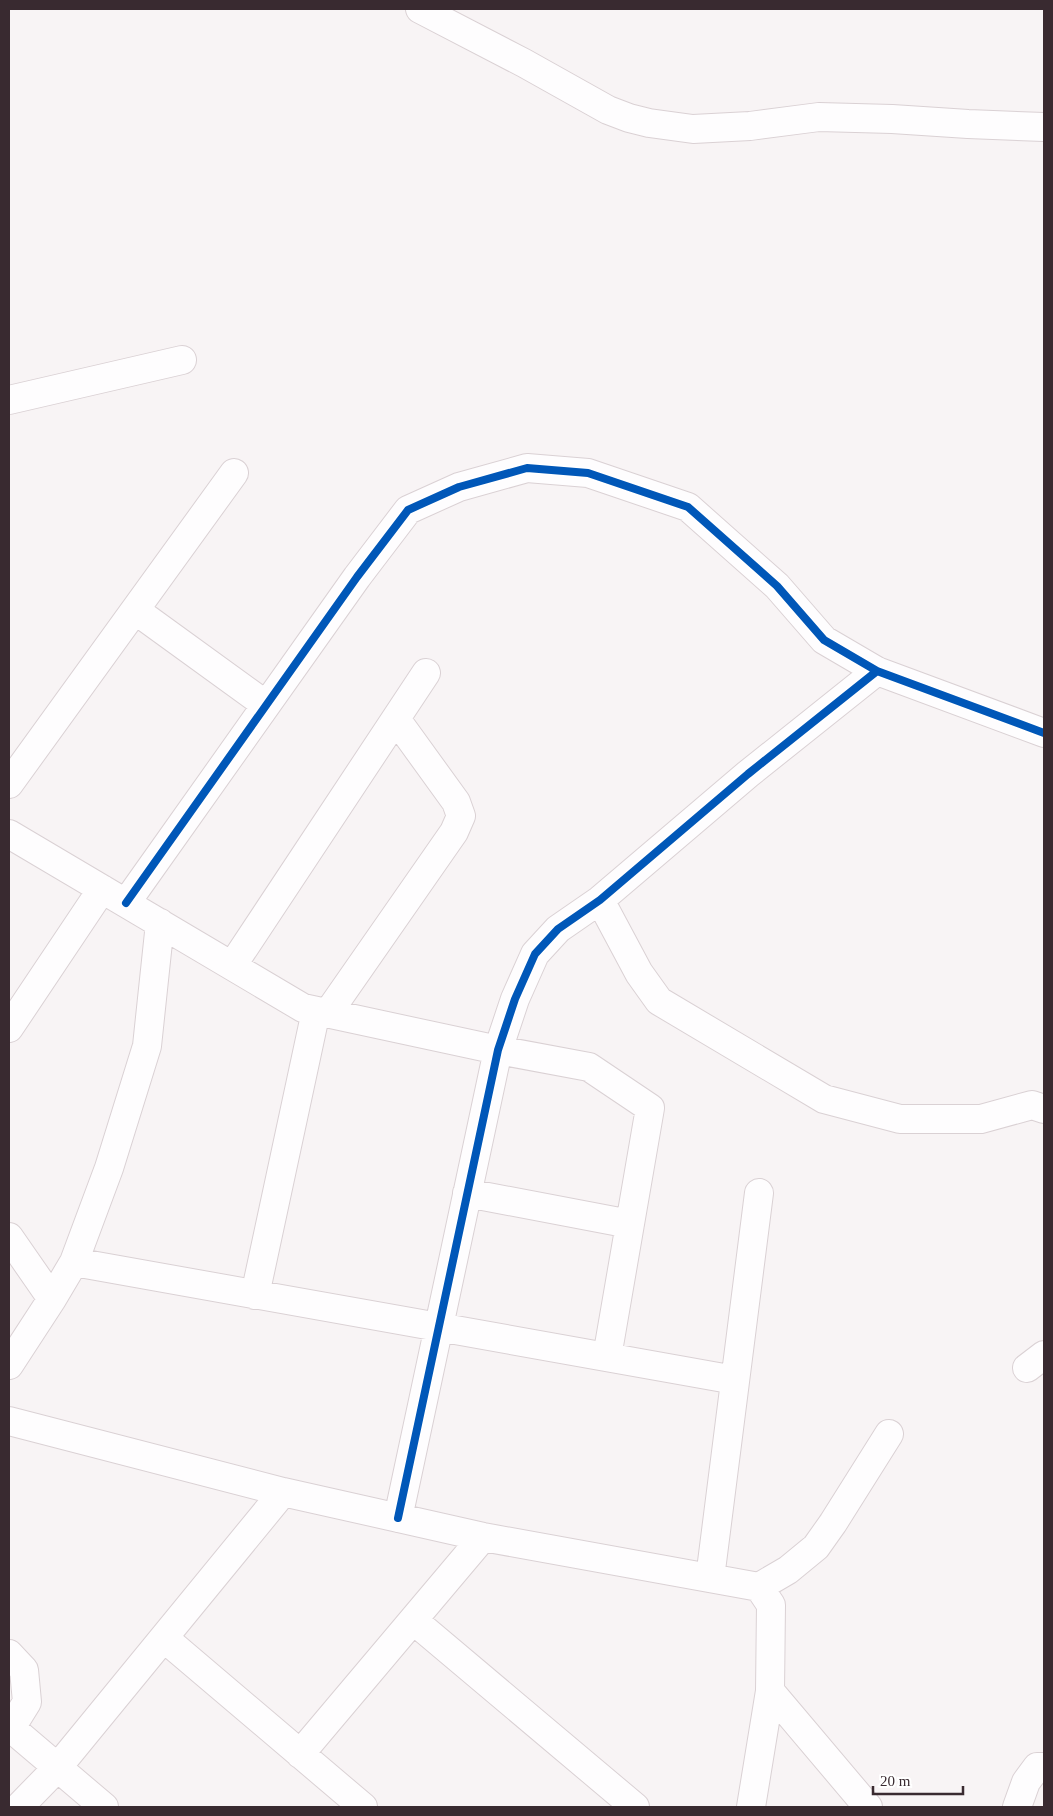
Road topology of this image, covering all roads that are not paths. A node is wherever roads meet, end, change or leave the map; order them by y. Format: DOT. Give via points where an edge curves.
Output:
graph roads {
  1 [pos="420,9"];
  2 [pos="1044,127"];
  3 [pos="182,360"];
  4 [pos="9,400"];
  5 [pos="234,473"];
  6 [pos="135,610"];
  7 [pos="877,671"];
  8 [pos="426,674"];
  9 [pos="266,705"];
  10 [pos="396,719"];
  11 [pos="1044,733"];
  12 [pos="9,784"];
  13 [pos="9,834"];
  14 [pos="102,889"];
  15 [pos="600,900"];
  16 [pos="126,904"];
  17 [pos="160,923"];
  18 [pos="232,966"];
  19 [pos="322,1012"];
  20 [pos="9,1028"];
  21 [pos="498,1050"];
  22 [pos="1044,1109"];
  23 [pos="467,1193"];
  24 [pos="759,1193"];
  25 [pos="630,1224"];
  26 [pos="9,1237"];
  27 [pos="74,1262"];
  28 [pos="255,1294"];
  29 [pos="52,1299"];
  30 [pos="439,1327"];
  31 [pos="607,1358"];
  32 [pos="9,1365"];
  33 [pos="735,1380"];
  34 [pos="9,1421"];
  35 [pos="889,1434"];
  36 [pos="283,1492"];
  37 [pos="398,1518"];
  38 [pos="483,1538"];
  39 [pos="710,1578"];
  40 [pos="759,1587"];
  41 [pos="413,1620"];
  42 [pos="164,1638"];
  43 [pos="9,1654"];
  44 [pos="770,1691"];
  45 [pos="10,1730"];
  46 [pos="300,1754"];
  47 [pos="1044,1767"];
  48 [pos="57,1768"];
  49 [pos="19,1807"];
  50 [pos="104,1807"];
  51 [pos="363,1807"];
  52 [pos="635,1807"];
  53 [pos="751,1807"];
  54 [pos="868,1807"];
  55 [pos="1017,1807"];
  1 -- 2 [label="street" via="608,110 649,123 693,129 819,117"];
  3 -- 4 [label="street"];
  5 -- 6 [label="street"];
  6 -- 9 [label="street"];
  6 -- 12 [label="street"];
  7 -- 9 [label="street" via="824,640 777,586 688,507 588,474 527,468 459,488 408,510"];
  7 -- 11 [label="street"];
  7 -- 15 [label="street" via="748,774"];
  8 -- 10 [label="street"];
  9 -- 16 [label="street"];
  10 -- 18 [label="street"];
  10 -- 19 [label="street" via="456,802 461,816 454,832"];
  13 -- 14 [label="street"];
  14 -- 16 [label="street"];
  14 -- 20 [label="street"];
  15 -- 21 [label="street" via="558,929 535,954"];
  15 -- 22 [label="street" via="639,973 659,1001 824,1099 900,1119 981,1119 1032,1105"];
  16 -- 17 [label="street"];
  17 -- 18 [label="street"];
  17 -- 27 [label="street" via="147,1046 109,1168"];
  18 -- 19 [label="street" via="303,1008"];
  19 -- 21 [label="street"];
  19 -- 28 [label="street"];
  21 -- 23 [label="street"];
  21 -- 25 [label="street" via="589,1067 650,1108"];
  23 -- 25 [label="street"];
  23 -- 30 [label="street"];
  24 -- 33 [label="street"];
  25 -- 31 [label="street"];
  26 -- 29 [label="street"];
  27 -- 28 [label="street"];
  27 -- 29 [label="street"];
  28 -- 30 [label="street"];
  29 -- 32 [label="street"];
  30 -- 31 [label="street"];
  30 -- 37 [label="street"];
  31 -- 33 [label="street"];
  33 -- 39 [label="street"];
  34 -- 36 [label="street"];
  35 -- 40 [label="street" via="816,1547 788,1570"];
  36 -- 37 [label="street"];
  36 -- 42 [label="street"];
  37 -- 38 [label="street"];
  38 -- 39 [label="street"];
  38 -- 41 [label="street"];
  39 -- 40 [label="street"];
  40 -- 44 [label="street" via="771,1605"];
  41 -- 46 [label="street"];
  41 -- 52 [label="street"];
  42 -- 46 [label="street"];
  42 -- 48 [label="street"];
  43 -- 45 [label="street" via="24,1670 27,1702"];
  44 -- 53 [label="street"];
  44 -- 54 [label="street"];
  45 -- 48 [label="street"];
  46 -- 51 [label="street"];
  47 -- 55 [label="street" via="1037,1767 1026,1782"];
  48 -- 49 [label="street"];
  48 -- 50 [label="street"];
}
